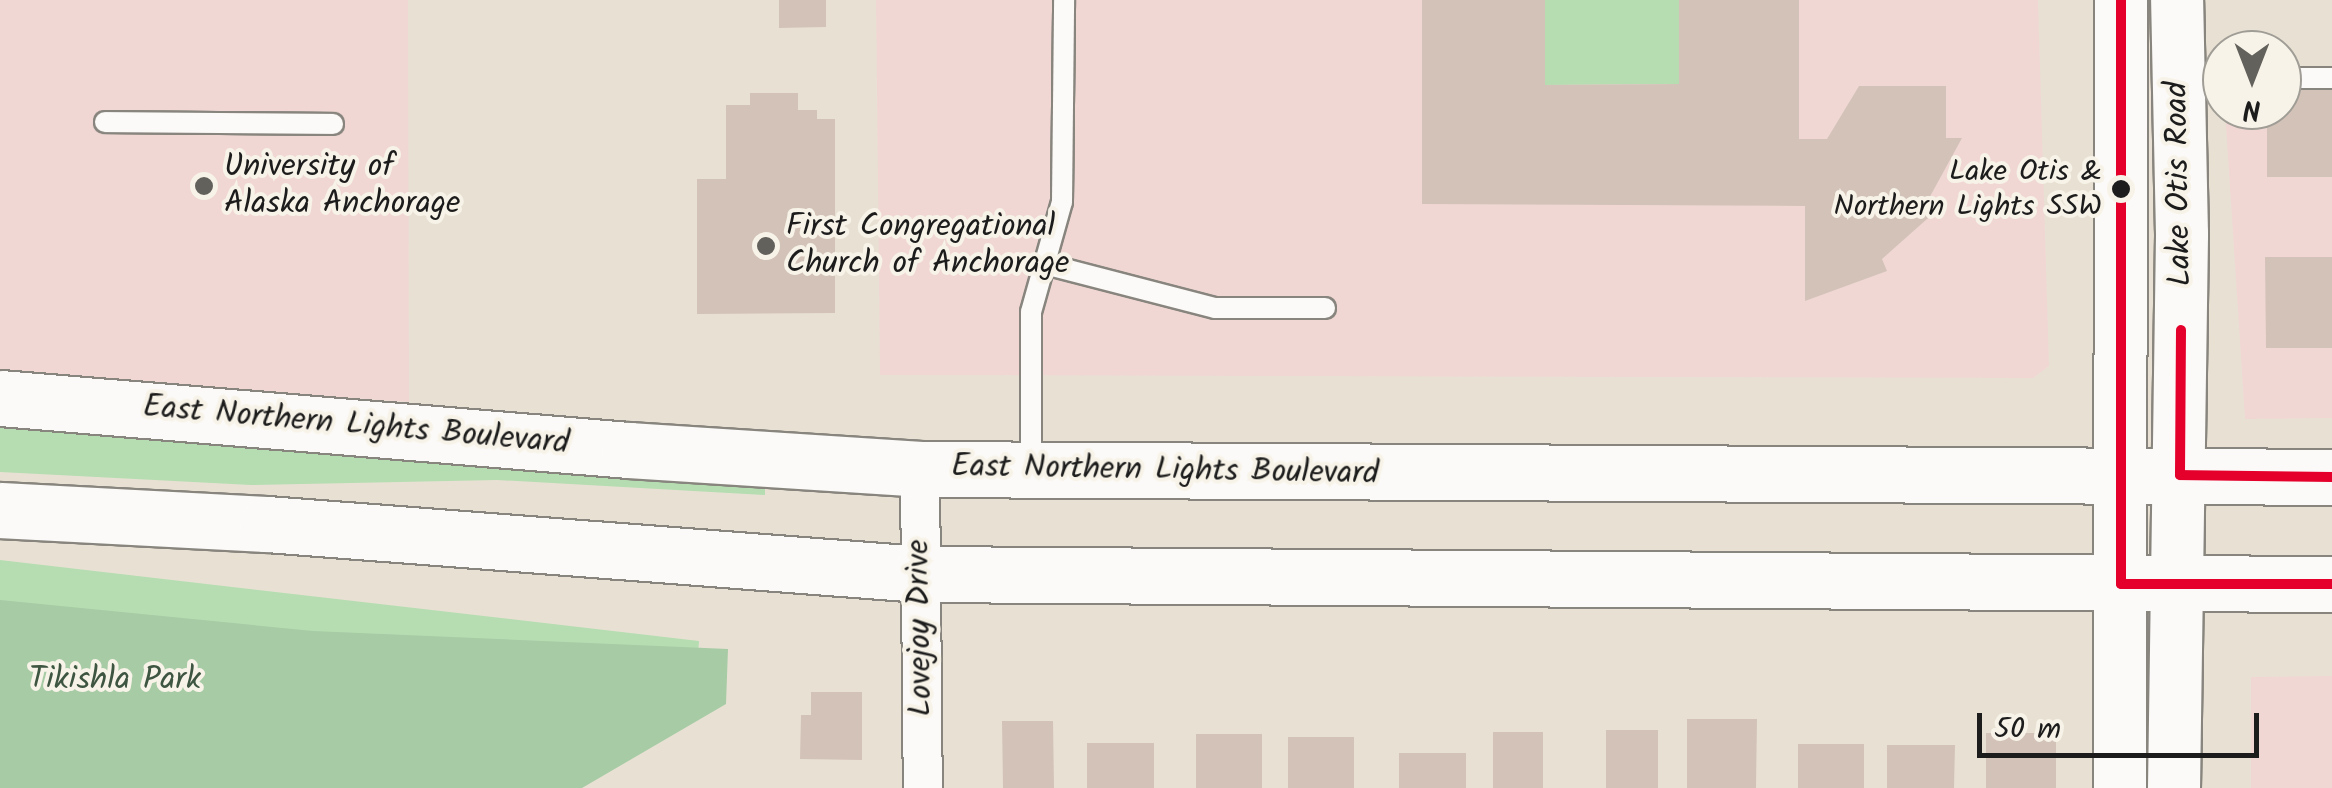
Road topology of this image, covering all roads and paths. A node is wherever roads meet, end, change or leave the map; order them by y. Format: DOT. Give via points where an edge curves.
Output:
graph roads {
  1 [pos="1064,0"];
  2 [pos="2121,0"];
  3 [pos="2177,0"];
  4 [pos="2302,78"];
  5 [pos="2332,78"];
  6 [pos="2200,79"];
  7 [pos="104,122"];
  8 [pos="333,124"];
  9 [pos="1045,264"];
  10 [pos="1325,308"];
  11 [pos="0,398"];
  12 [pos="920,468"];
  13 [pos="1031,470"];
  14 [pos="2121,475"];
  15 [pos="2180,476"];
  16 [pos="2332,477"];
  17 [pos="0,510"];
  18 [pos="920,574"];
  19 [pos="2121,584"];
  20 [pos="2178,584"];
  21 [pos="2332,584"];
  22 [pos="923,788"];
  23 [pos="2120,788"];
  24 [pos="2174,788"];
  1 -- 9 [label="lane" via="1062,202"];
  2 -- 14 [label="main road, Lake Otis Road"];
  3 -- 6 [label="main road, Lake Otis Road"];
  4 -- 5 [label="lane"];
  6 -- 15 [label="main road, Lake Otis Road"];
  7 -- 8 [label="lane"];
  9 -- 10 [label="lane" via="1216,308"];
  9 -- 13 [label="lane" via="1031,312"];
  11 -- 12 [label="main road, East Northern Lights Boulevard"];
  12 -- 13 [label="main road, East Northern Lights Boulevard"];
  12 -- 18 [label="street, Lovejoy Drive"];
  13 -- 14 [label="main road, East Northern Lights Boulevard"];
  14 -- 15 [label="main road, East Northern Lights Boulevard"];
  14 -- 19 [label="main road, Lake Otis Road"];
  15 -- 16 [label="main road, East Northern Lights Boulevard"];
  15 -- 20 [label="main road, Lake Otis Road"];
  17 -- 18 [label="main road"];
  18 -- 19 [label="main road"];
  18 -- 22 [label="street, Lovejoy Drive"];
  19 -- 20 [label="main road"];
  19 -- 23 [label="main road, Lake Otis Road"];
  20 -- 21 [label="main road"];
  20 -- 24 [label="main road, Lake Otis Road"];
}
